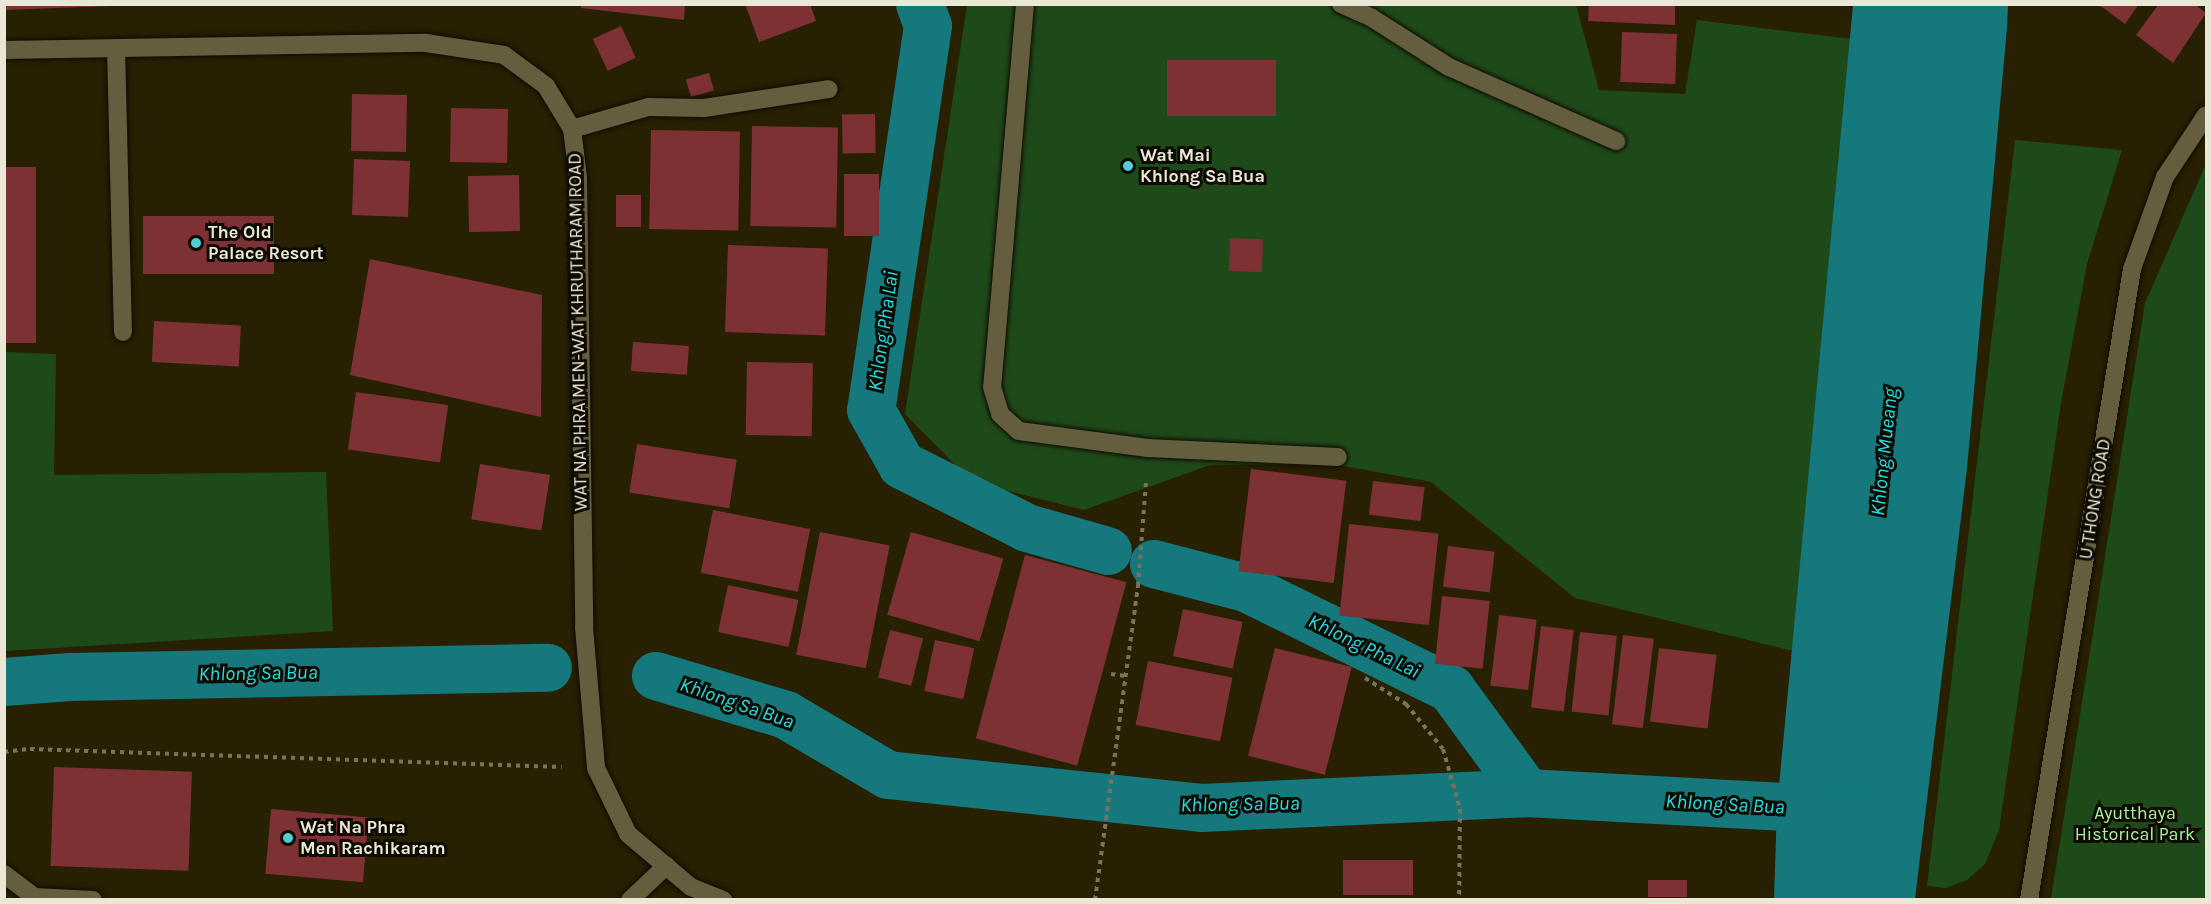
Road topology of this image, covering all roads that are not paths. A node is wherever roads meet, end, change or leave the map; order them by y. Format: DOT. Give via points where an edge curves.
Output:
graph roads {
  1 [pos="1026,4"];
  2 [pos="1341,4"];
  3 [pos="116,48"];
  4 [pos="4,50"];
  5 [pos="829,89"];
  6 [pos="2206,115"];
  7 [pos="572,129"];
  8 [pos="1616,141"];
  9 [pos="123,332"];
  10 [pos="1338,457"];
  11 [pos="666,866"];
  12 [pos="4,874"];
  13 [pos="93,900"];
  14 [pos="630,900"];
  15 [pos="723,900"];
  16 [pos="2029,900"];
  1 -- 10 [label="street" via="992,387 1000,414 1019,430 1148,448"];
  2 -- 8 [label="street" via="1372,18 1449,67"];
  3 -- 4 [label="street, WAT NA PHRA MEN-WAT KHRUTHARAM ROAD"];
  3 -- 7 [label="street, WAT NA PHRA MEN-WAT KHRUTHARAM ROAD" via="426,43 504,55 546,86"];
  3 -- 9 [label="street"];
  5 -- 7 [label="street" via="704,108 648,106"];
  6 -- 16 [label="street, U THONG ROAD" via="2165,177 2132,269"];
  7 -- 11 [label="street, WAT NA PHRA MEN-WAT KHRUTHARAM ROAD" via="578,177 584,627 596,768 628,834"];
  11 -- 14 [label="street"];
  11 -- 15 [label="street, WAT NA PHRA MEN-WAT KHRUTHARAM ROAD" via="692,887"];
  12 -- 13 [label="street" via="35,897"];
}
